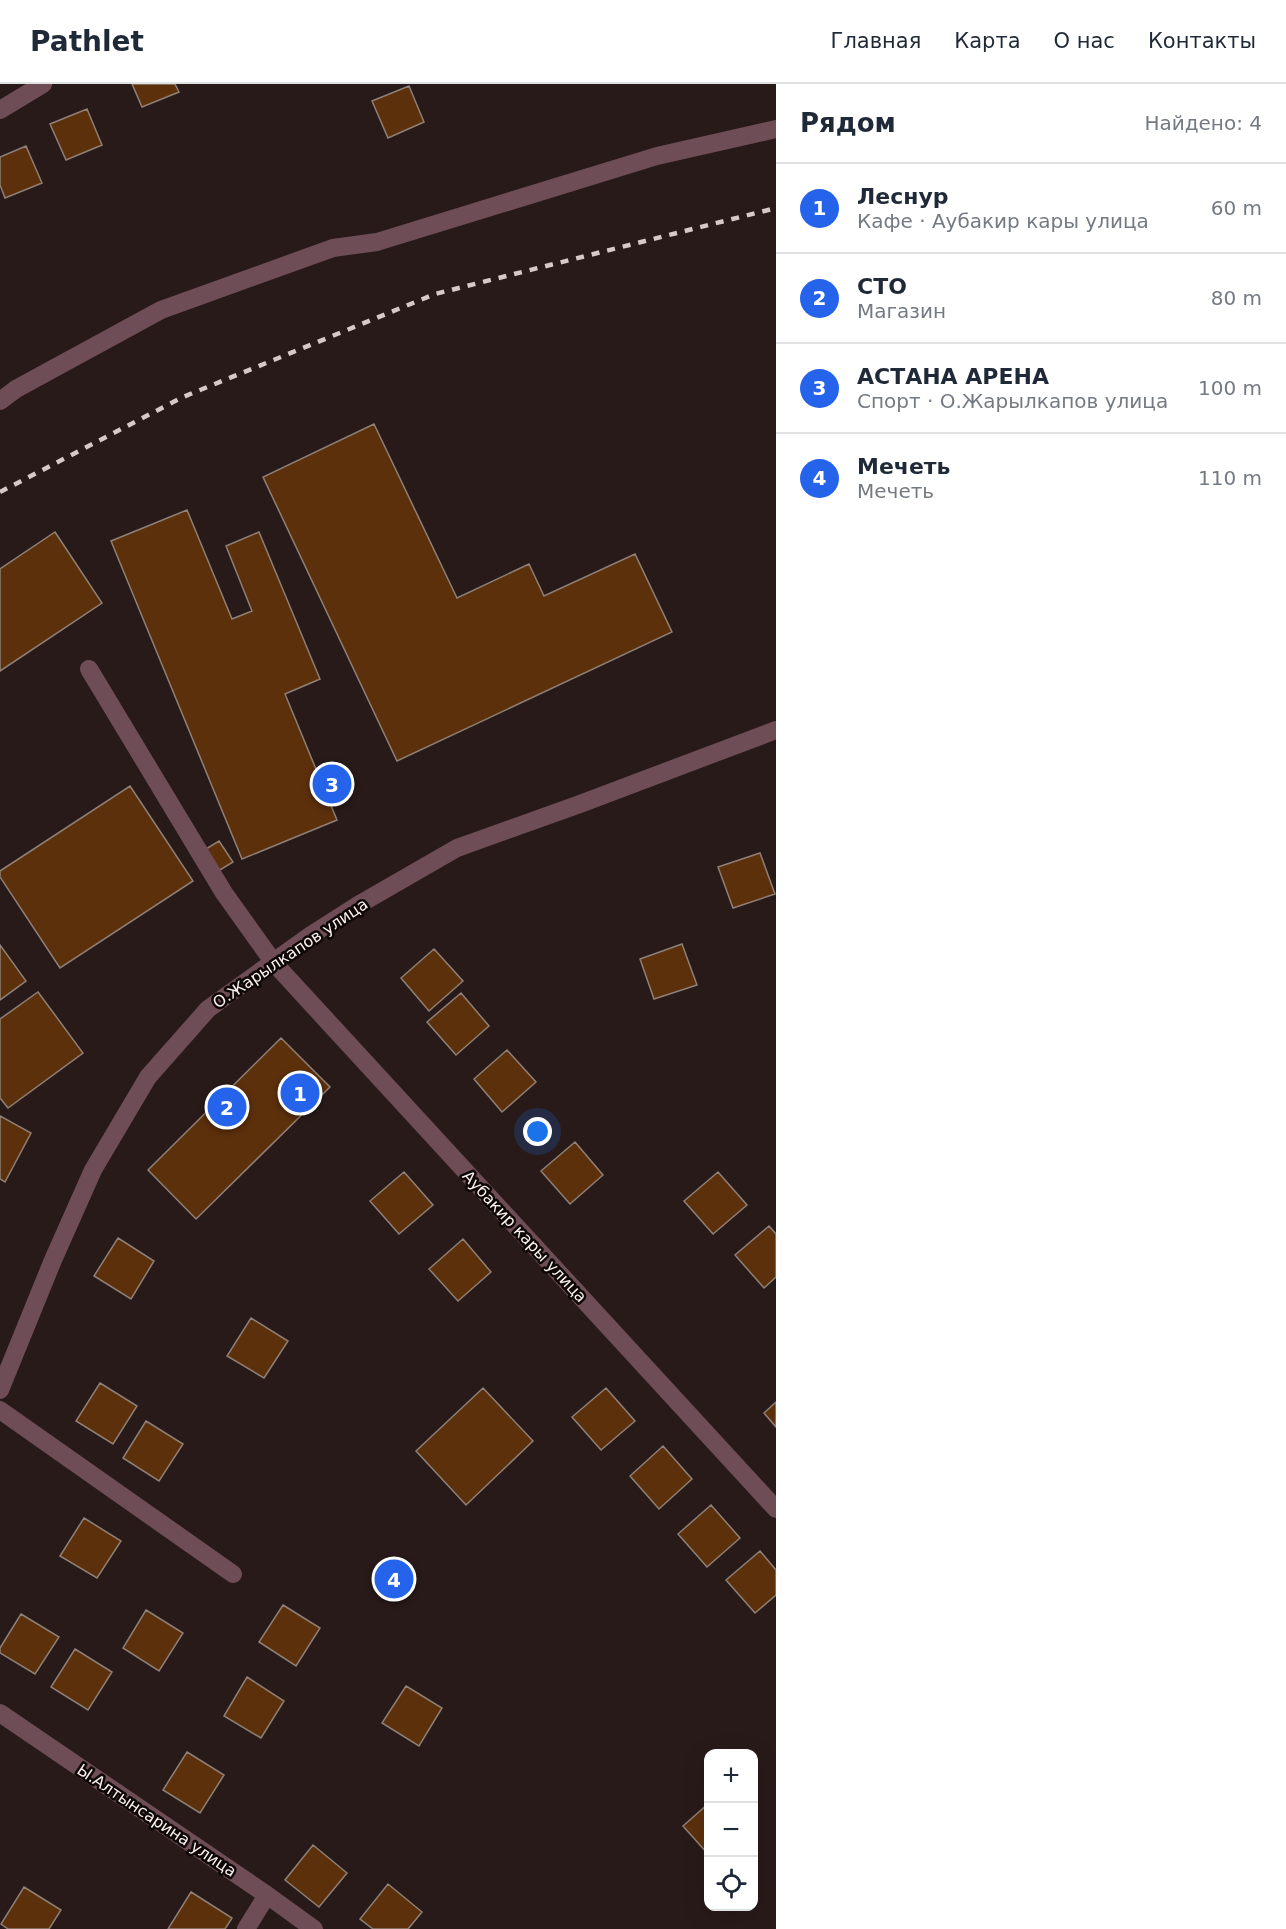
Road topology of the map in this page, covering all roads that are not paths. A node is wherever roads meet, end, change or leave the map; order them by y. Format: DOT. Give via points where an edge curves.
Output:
graph roads {
  1 [pos="43,84"];
  2 [pos="0,110"];
  3 [pos="776,129"];
  4 [pos="0,401"];
  5 [pos="89,669"];
  6 [pos="776,730"];
  7 [pos="274,963"];
  8 [pos="0,1390"];
  9 [pos="0,1410"];
  10 [pos="776,1509"];
  11 [pos="233,1574"];
  12 [pos="0,1713"];
  13 [pos="267,1895"];
  14 [pos="246,1929"];
  15 [pos="314,1929"];
  1 -- 2 [label="street"];
  3 -- 4 [label="street" via="657,156 377,242 333,248 161,310"];
  5 -- 7 [label="street, Аубакир кары улица" via="224,893"];
  6 -- 7 [label="street, О.Жарылкапов улица" via="457,848 357,905"];
  7 -- 8 [label="street, О.Жарылкапов улица" via="208,1009 148,1077 93,1170"];
  7 -- 10 [label="street, Аубакир кары улица"];
  9 -- 11 [label="street"];
  12 -- 13 [label="street, Ы.Алтынсарина улица"];
  13 -- 14 [label="street"];
  13 -- 15 [label="street, Ы.Алтынсарина улица"];
}
